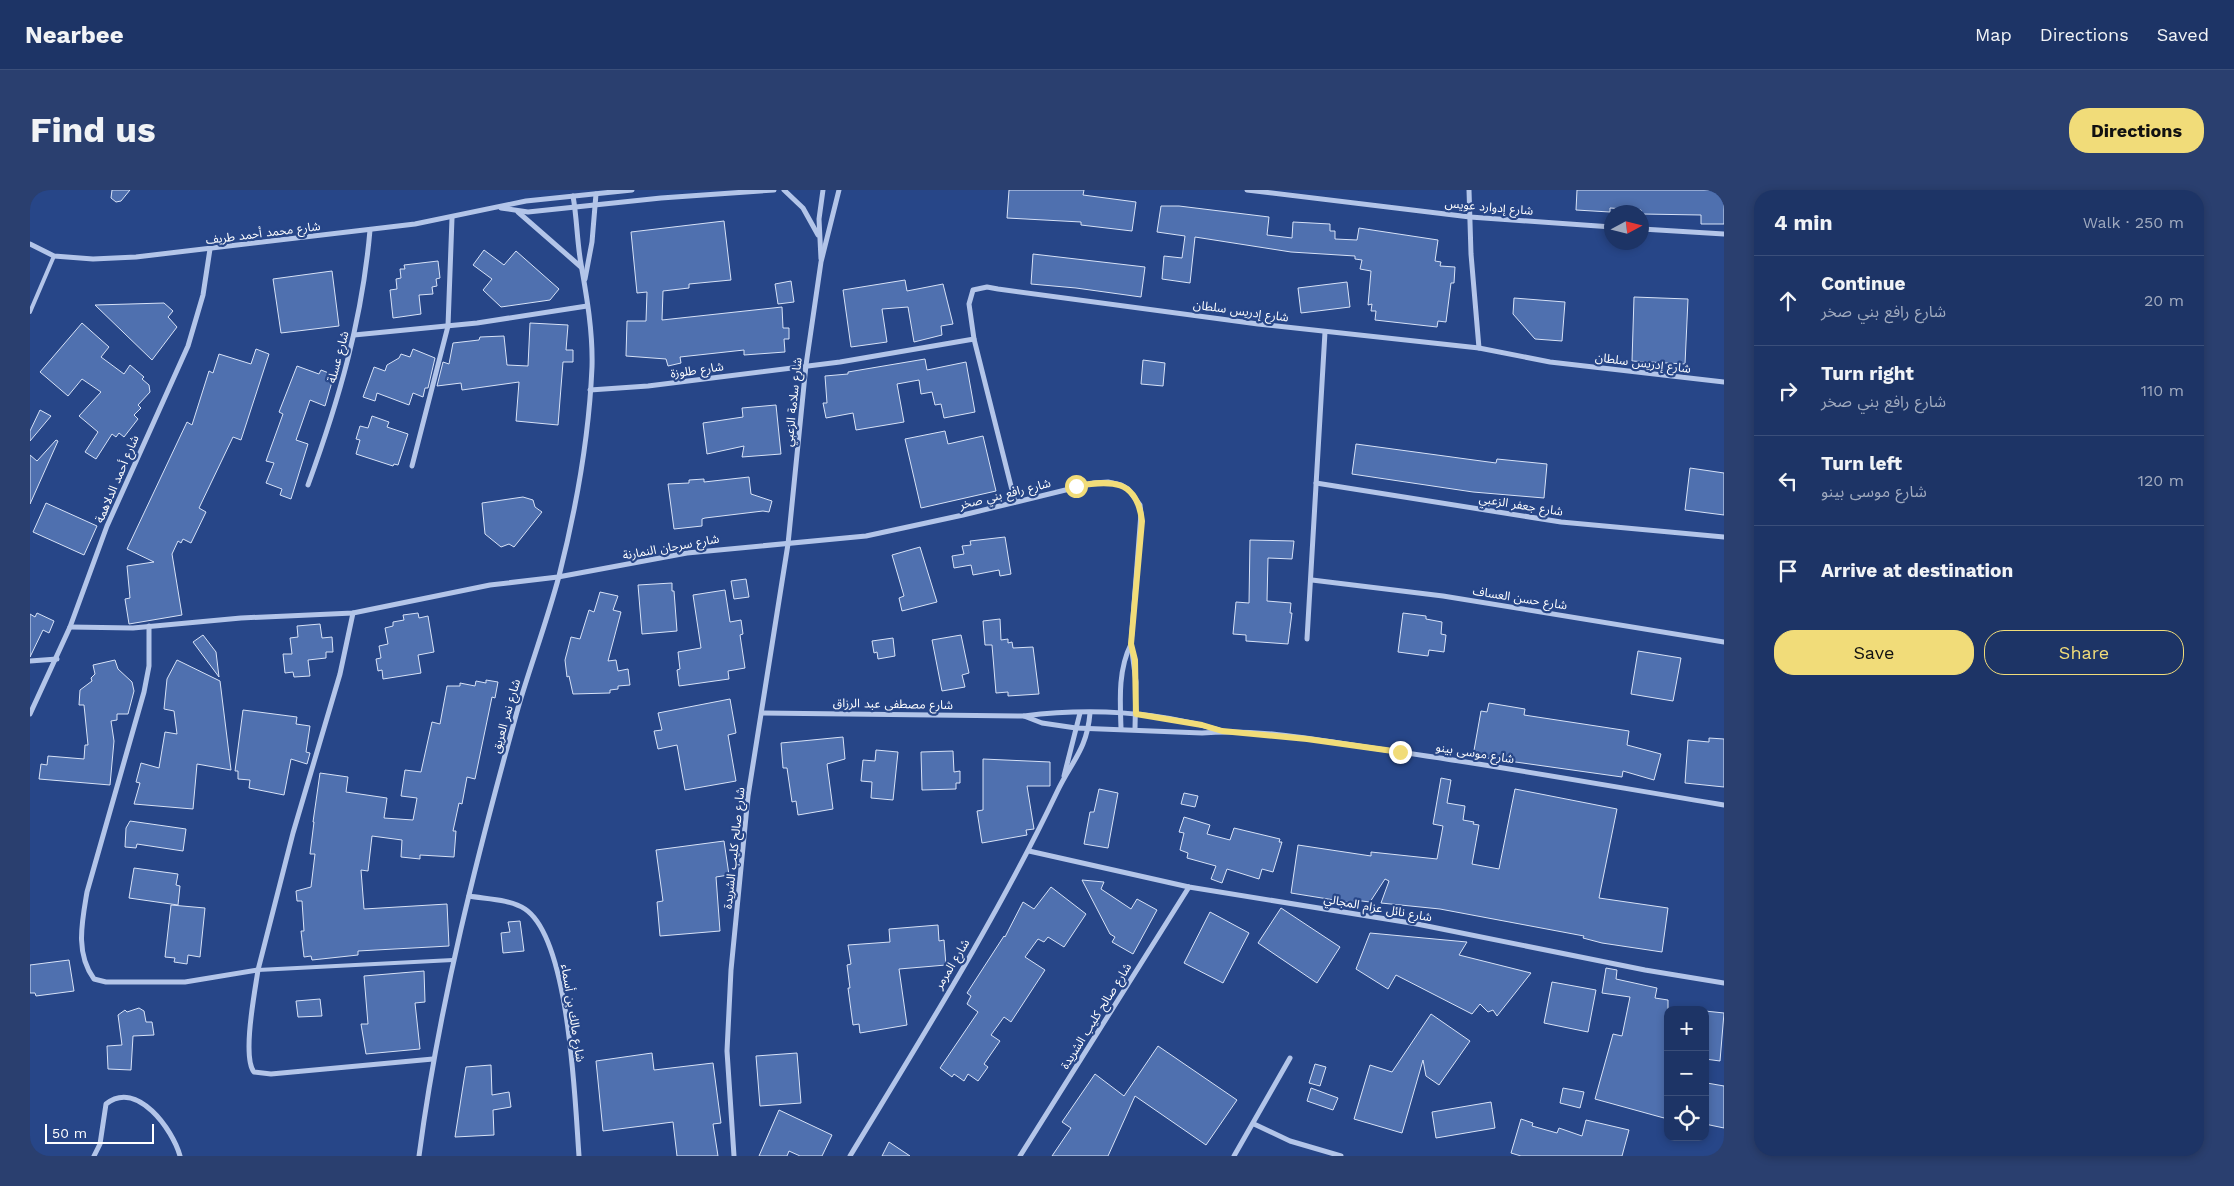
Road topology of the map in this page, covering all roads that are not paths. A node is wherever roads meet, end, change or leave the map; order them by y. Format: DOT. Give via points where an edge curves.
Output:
graph roads {
  1 [pos="632,190"];
  2 [pos="774,190"];
  3 [pos="784,190"];
  4 [pos="823,190"];
  5 [pos="839,190"];
  6 [pos="1247,190"];
  7 [pos="1469,190"];
  8 [pos="596,194"];
  9 [pos="573,196"];
  10 [pos="596,206"];
  11 [pos="500,208"];
  12 [pos="575,208"];
  13 [pos="517,212"];
  14 [pos="1470,217"];
  15 [pos="452,218"];
  16 [pos="1604,226"];
  17 [pos="1649,229"];
  18 [pos="370,230"];
  19 [pos="1724,234"];
  20 [pos="819,237"];
  21 [pos="30,244"];
  22 [pos="210,249"];
  23 [pos="54,256"];
  24 [pos="821,262"];
  25 [pos="581,267"];
  26 [pos="585,280"];
  27 [pos="587,306"];
  28 [pos="30,312"];
  29 [pos="448,326"];
  30 [pos="1325,332"];
  31 [pos="354,335"];
  32 [pos="974,339"];
  33 [pos="1479,348"];
  34 [pos="806,365"];
  35 [pos="1724,382"];
  36 [pos="590,390"];
  37 [pos="412,466"];
  38 [pos="1316,483"];
  39 [pos="308,485"];
  40 [pos="1015,502"];
  41 [pos="1724,537"];
  42 [pos="788,544"];
  43 [pos="558,577"];
  44 [pos="1312,580"];
  45 [pos="353,613"];
  46 [pos="149,626"];
  47 [pos="70,627"];
  48 [pos="1307,639"];
  49 [pos="1724,642"];
  50 [pos="1131,644"];
  51 [pos="57,659"];
  52 [pos="30,661"];
  53 [pos="762,713"];
  54 [pos="1080,713"];
  55 [pos="1090,713"];
  56 [pos="1120,713"];
  57 [pos="30,714"];
  58 [pos="1136,714"];
  59 [pos="1024,716"];
  60 [pos="1076,728"];
  61 [pos="1121,728"];
  62 [pos="1135,728"];
  63 [pos="1089,729"];
  64 [pos="1222,731"];
  65 [pos="1064,777"];
  66 [pos="1724,805"];
  67 [pos="1029,851"];
  68 [pos="1189,887"];
  69 [pos="469,896"];
  70 [pos="453,960"];
  71 [pos="258,970"];
  72 [pos="1724,983"];
  73 [pos="1290,1058"];
  74 [pos="433,1059"];
  75 [pos="1254,1124"];
  76 [pos="94,1156"];
  77 [pos="180,1156"];
  78 [pos="419,1156"];
  79 [pos="579,1156"];
  80 [pos="734,1156"];
  81 [pos="850,1156"];
  82 [pos="1020,1156"];
  83 [pos="1234,1156"];
  84 [pos="1341,1156"];
  1 -- 8 [label="street, شارع محمد أحمد طريف"];
  2 -- 10 [label="street, شارع محمد أحمد طريف"];
  3 -- 20 [label="street" via="803,208"];
  4 -- 20 [label="street, شارع سلامة الزعبي"];
  5 -- 24 [label="street, شارع سلامة الزعبي"];
  6 -- 14 [label="street, شارع إدوارد عويس"];
  7 -- 14 [label="street"];
  8 -- 9 [label="street, شارع محمد أحمد طريف"];
  8 -- 10 [label="street, شارع نمر العريق"];
  9 -- 11 [label="street, شارع محمد أحمد طريف" via="526,201"];
  9 -- 12 [label="street, شارع نمر العريق"];
  10 -- 12 [label="street, شارع محمد أحمد طريف"];
  10 -- 26 [label="street, شارع نمر العريق"];
  11 -- 13 [label="street, شارع محمد أحمد طريف"];
  11 -- 15 [label="street, شارع محمد أحمد طريف"];
  12 -- 13 [label="street, شارع محمد أحمد طريف"];
  12 -- 25 [label="street, شارع نمر العريق"];
  13 -- 25 [label="street"];
  14 -- 16 [label="street, شارع إدوارد عويس"];
  14 -- 33 [label="street"];
  15 -- 18 [label="street, شارع محمد أحمد طريف"];
  15 -- 29 [label="street"];
  17 -- 19 [label="street"];
  18 -- 22 [label="street, شارع محمد أحمد طريف"];
  18 -- 31 [label="street, شارع عسلة" via="366,275"];
  20 -- 24 [label="street, شارع سلامة الزعبي"];
  21 -- 23 [label="street, شارع محمد أحمد طريف"];
  22 -- 23 [label="street, شارع محمد أحمد طريف" via="102,258"];
  22 -- 47 [label="street, شارع أحمد الدلاهمة" via="197,320 107,526"];
  23 -- 28 [label="lane"];
  24 -- 34 [label="street, شارع سلامة الزعبي"];
  25 -- 26 [label="street, شارع نمر العريق"];
  26 -- 27 [label="street, شارع نمر العريق"];
  27 -- 29 [label="street"];
  27 -- 36 [label="street, شارع نمر العريق"];
  29 -- 31 [label="street"];
  29 -- 37 [label="street"];
  30 -- 32 [label="street, شارع إدريس سلطان" via="987,287 973,290 970,296"];
  30 -- 33 [label="street, شارع إدريس سلطان"];
  30 -- 38 [label="street"];
  31 -- 39 [label="street, شارع عسلة" via="327,432"];
  32 -- 34 [label="street, شارع طلوزة"];
  32 -- 40 [label="street, شارع إدريس سلطان"];
  33 -- 35 [label="street, شارع إدريس سلطان" via="1550,362"];
  34 -- 36 [label="street, شارع طلوزة" via="648,386"];
  34 -- 42 [label="street, شارع سلامة الزعبي"];
  36 -- 43 [label="street, شارع نمر العريق" via="584,449"];
  38 -- 41 [label="street, شارع جعفر الزعبي" via="1561,522"];
  38 -- 44 [label="street"];
  40 -- 42 [label="street, شارع رافع بني صخر" via="866,536"];
  40 -- 50 [label="street, شارع رافع بني صخر" via="1076,486 1108,482 1121,485 1134,496 1140,505 1142,521"];
  42 -- 43 [label="street, شارع سرحان النمارنة" via="687,553"];
  42 -- 53 [label="street, شارع صالح كليب الشريدة"];
  43 -- 45 [label="street, شارع سرحان النمارنة" via="490,585"];
  43 -- 69 [label="street, شارع نمر العريق" via="525,684"];
  44 -- 48 [label="street"];
  44 -- 49 [label="street, شارع حسن العساف" via="1443,596"];
  45 -- 46 [label="street, شارع سرحان النمارنة"];
  45 -- 71 [label="street" via="340,674 293,833"];
  46 -- 47 [label="street, شارع سرحان النمارنة"];
  46 -- 71 [label="street" via="149,666 144,692 87,892 81,924 84,960 94,979 106,982 185,982"];
  47 -- 51 [label="street, شارع أحمد الدلاهمة"];
  50 -- 56 [label="street, شارع رافع بني صخر" via="1121,677"];
  50 -- 58 [label="street, شارع رافع بني صخر" via="1135,660"];
  51 -- 52 [label="street"];
  51 -- 57 [label="street, شارع أحمد الدلاهمة"];
  53 -- 59 [label="street, شارع مصطفى عبد الرزاق"];
  53 -- 80 [label="street, شارع صالح كليب الشريدة" via="748,796 732,970 727,1050"];
  54 -- 55 [label="street, شارع مصطفى عبد الرزاق"];
  54 -- 59 [label="street, شارع مصطفى عبد الرزاق"];
  54 -- 60 [label="street, شارع المرمر"];
  55 -- 56 [label="street, شارع مصطفى عبد الرزاق"];
  55 -- 63 [label="street, شارع المرمر"];
  56 -- 58 [label="street, شارع مصطفى عبد الرزاق"];
  56 -- 61 [label="street, شارع رافع بني صخر"];
  58 -- 62 [label="street, شارع رافع بني صخر"];
  58 -- 64 [label="street, شارع موسى بينو"];
  59 -- 60 [label="street, شارع مصطفى عبد الرزاق" via="1042,723"];
  60 -- 63 [label="street, شارع مصطفى عبد الرزاق"];
  60 -- 65 [label="street, شارع المرمر"];
  61 -- 62 [label="street, شارع مصطفى عبد الرزاق"];
  61 -- 63 [label="street, شارع مصطفى عبد الرزاق"];
  62 -- 64 [label="street, شارع موسى بينو"];
  63 -- 65 [label="street, شارع المرمر" via="1075,763"];
  64 -- 66 [label="street, شارع موسى بينو" via="1391,751"];
  65 -- 67 [label="street, شارع المرمر"];
  67 -- 68 [label="street, شارع نائل عزام المجالي"];
  67 -- 81 [label="street, شارع المرمر"];
  68 -- 72 [label="street, شارع نائل عزام المجالي" via="1417,924"];
  68 -- 82 [label="street, شارع صالح كليب الشريدة"];
  69 -- 70 [label="street, شارع نمر العريق"];
  69 -- 79 [label="street, شارع مالك بن أسماء" via="524,908 538,920 550,946 567,1029"];
  70 -- 71 [label="lane"];
  70 -- 74 [label="street, شارع نمر العريق"];
  71 -- 74 [label="street" via="251,1010 249,1058 254,1072 271,1074"];
  73 -- 75 [label="street"];
  74 -- 78 [label="street, شارع نمر العريق"];
  75 -- 83 [label="street"];
  75 -- 84 [label="street" via="1290,1141"];
  76 -- 77 [label="street" via="100,1144 106,1104 123,1098 134,1099 154,1114 174,1140"];
}
